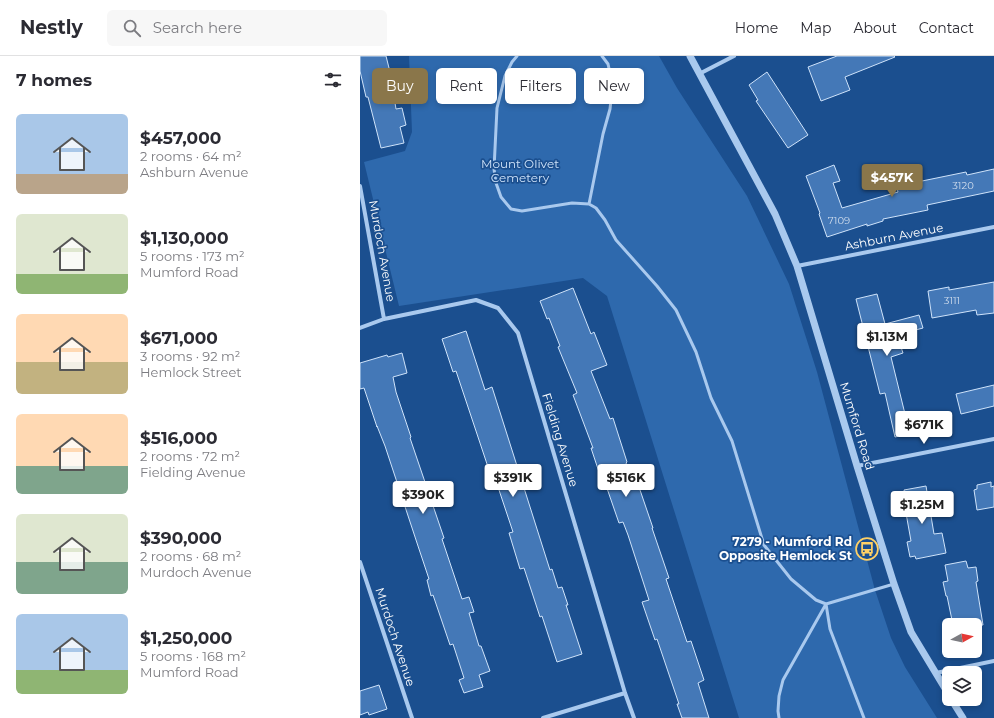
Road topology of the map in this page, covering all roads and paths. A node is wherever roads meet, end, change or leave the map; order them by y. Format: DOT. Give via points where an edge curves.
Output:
graph roads {
  1 [pos="517,56"];
  2 [pos="602,56"];
  3 [pos="690,56"];
  4 [pos="734,56"];
  5 [pos="699,74"];
  6 [pos="360,186"];
  7 [pos="589,204"];
  8 [pos="994,227"];
  9 [pos="798,266"];
  10 [pos="384,319"];
  11 [pos="360,328"];
  12 [pos="994,439"];
  13 [pos="857,466"];
  14 [pos="360,562"];
  15 [pos="894,584"];
  16 [pos="826,604"];
  17 [pos="994,661"];
  18 [pos="935,673"];
  19 [pos="942,684"];
  20 [pos="625,693"];
  21 [pos="955,706"];
  22 [pos="412,718"];
  23 [pos="543,718"];
  24 [pos="634,718"];
  25 [pos="779,718"];
  26 [pos="864,718"];
  27 [pos="963,718"];
  1 -- 7 [label="lane" via="505,76 497,108 494,169 501,197 511,208 522,211 572,203"];
  2 -- 7 [label="lane" via="608,64 612,91"];
  3 -- 5 [label="street, Mumford Road"];
  4 -- 5 [label="street"];
  5 -- 9 [label="street, Mumford Road" via="774,214"];
  6 -- 10 [label="street, Murdoch Avenue"];
  7 -- 16 [label="lane" via="596,208 616,240 676,310 696,352 711,398 732,441 764,545 791,579 816,600"];
  8 -- 9 [label="street, Ashburn Avenue"];
  9 -- 13 [label="street, Mumford Road"];
  10 -- 11 [label="street, Fielding Avenue"];
  10 -- 20 [label="street, Fielding Avenue" via="476,300 498,308 518,333"];
  12 -- 13 [label="street"];
  13 -- 15 [label="street, Mumford Road"];
  14 -- 22 [label="street, Murdoch Avenue"];
  15 -- 16 [label="lane"];
  15 -- 18 [label="street, Mumford Road" via="911,632"];
  16 -- 25 [label="lane" via="782,680"];
  16 -- 26 [label="lane" via="830,629"];
  17 -- 18 [label="street"];
  18 -- 19 [label="street, Mumford Road"];
  20 -- 23 [label="street"];
  20 -- 24 [label="street, Fielding Avenue"];
  21 -- 27 [label="street"];
}
